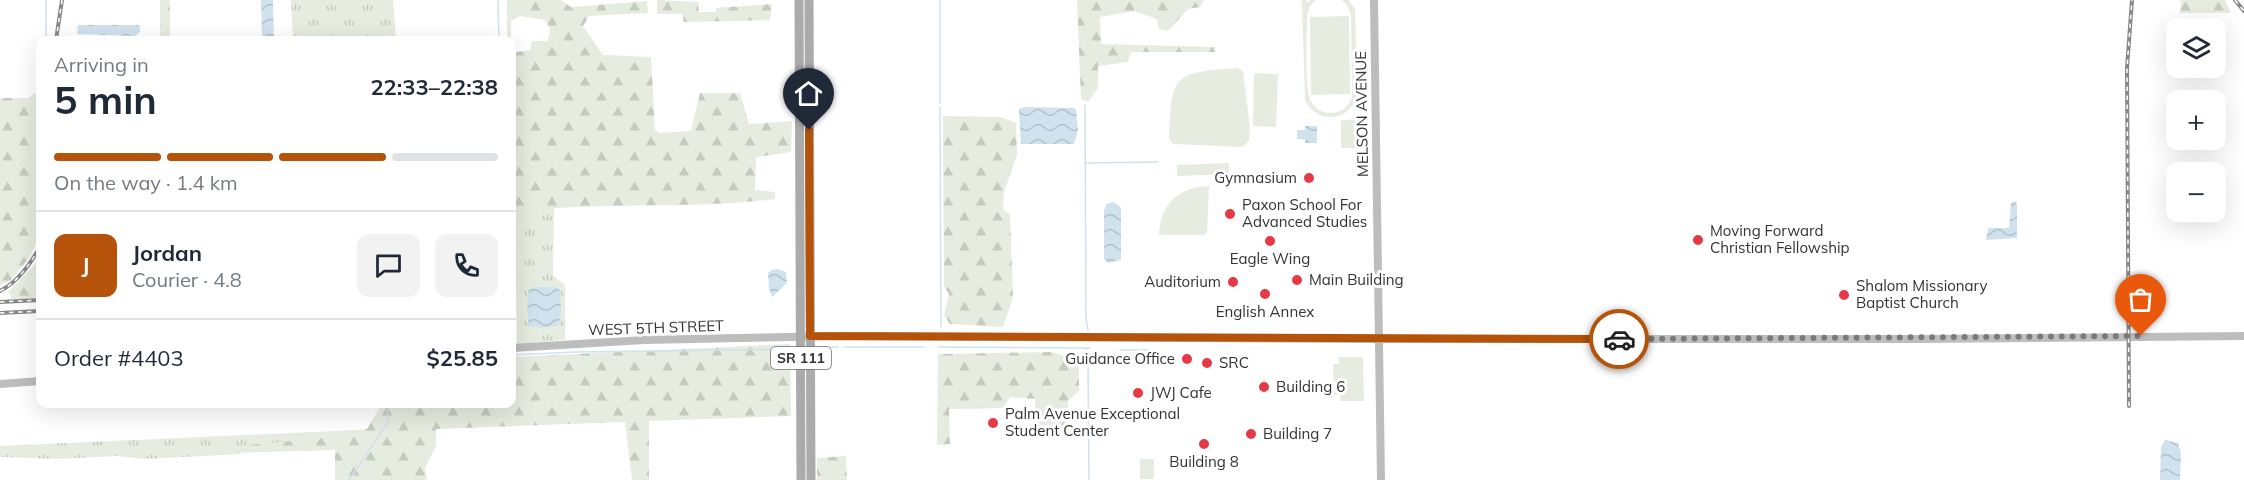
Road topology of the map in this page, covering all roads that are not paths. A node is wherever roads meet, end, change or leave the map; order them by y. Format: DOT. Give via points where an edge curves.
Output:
graph roads {
  1 [pos="799,0"];
  2 [pos="809,0"];
  3 [pos="1374,0"];
  4 [pos="2244,336"];
  5 [pos="805,337"];
  6 [pos="1379,339"];
  7 [pos="516,348"];
  8 [pos="36,381"];
  9 [pos="0,384"];
  10 [pos="801,480"];
  11 [pos="811,480"];
  12 [pos="1381,480"];
  1 -- 5 [label="main road, SR 111"];
  2 -- 5 [label="main road, SR 111"];
  3 -- 6 [label="street, MELSON AVENUE"];
  4 -- 6 [label="street"];
  5 -- 6 [label="street, WEST 5TH STREET"];
  5 -- 7 [label="street, WEST 5TH STREET"];
  5 -- 10 [label="main road, SR 111"];
  5 -- 11 [label="main road, SR 111"];
  6 -- 12 [label="street, MELSON AVENUE"];
  8 -- 9 [label="street"];
}
